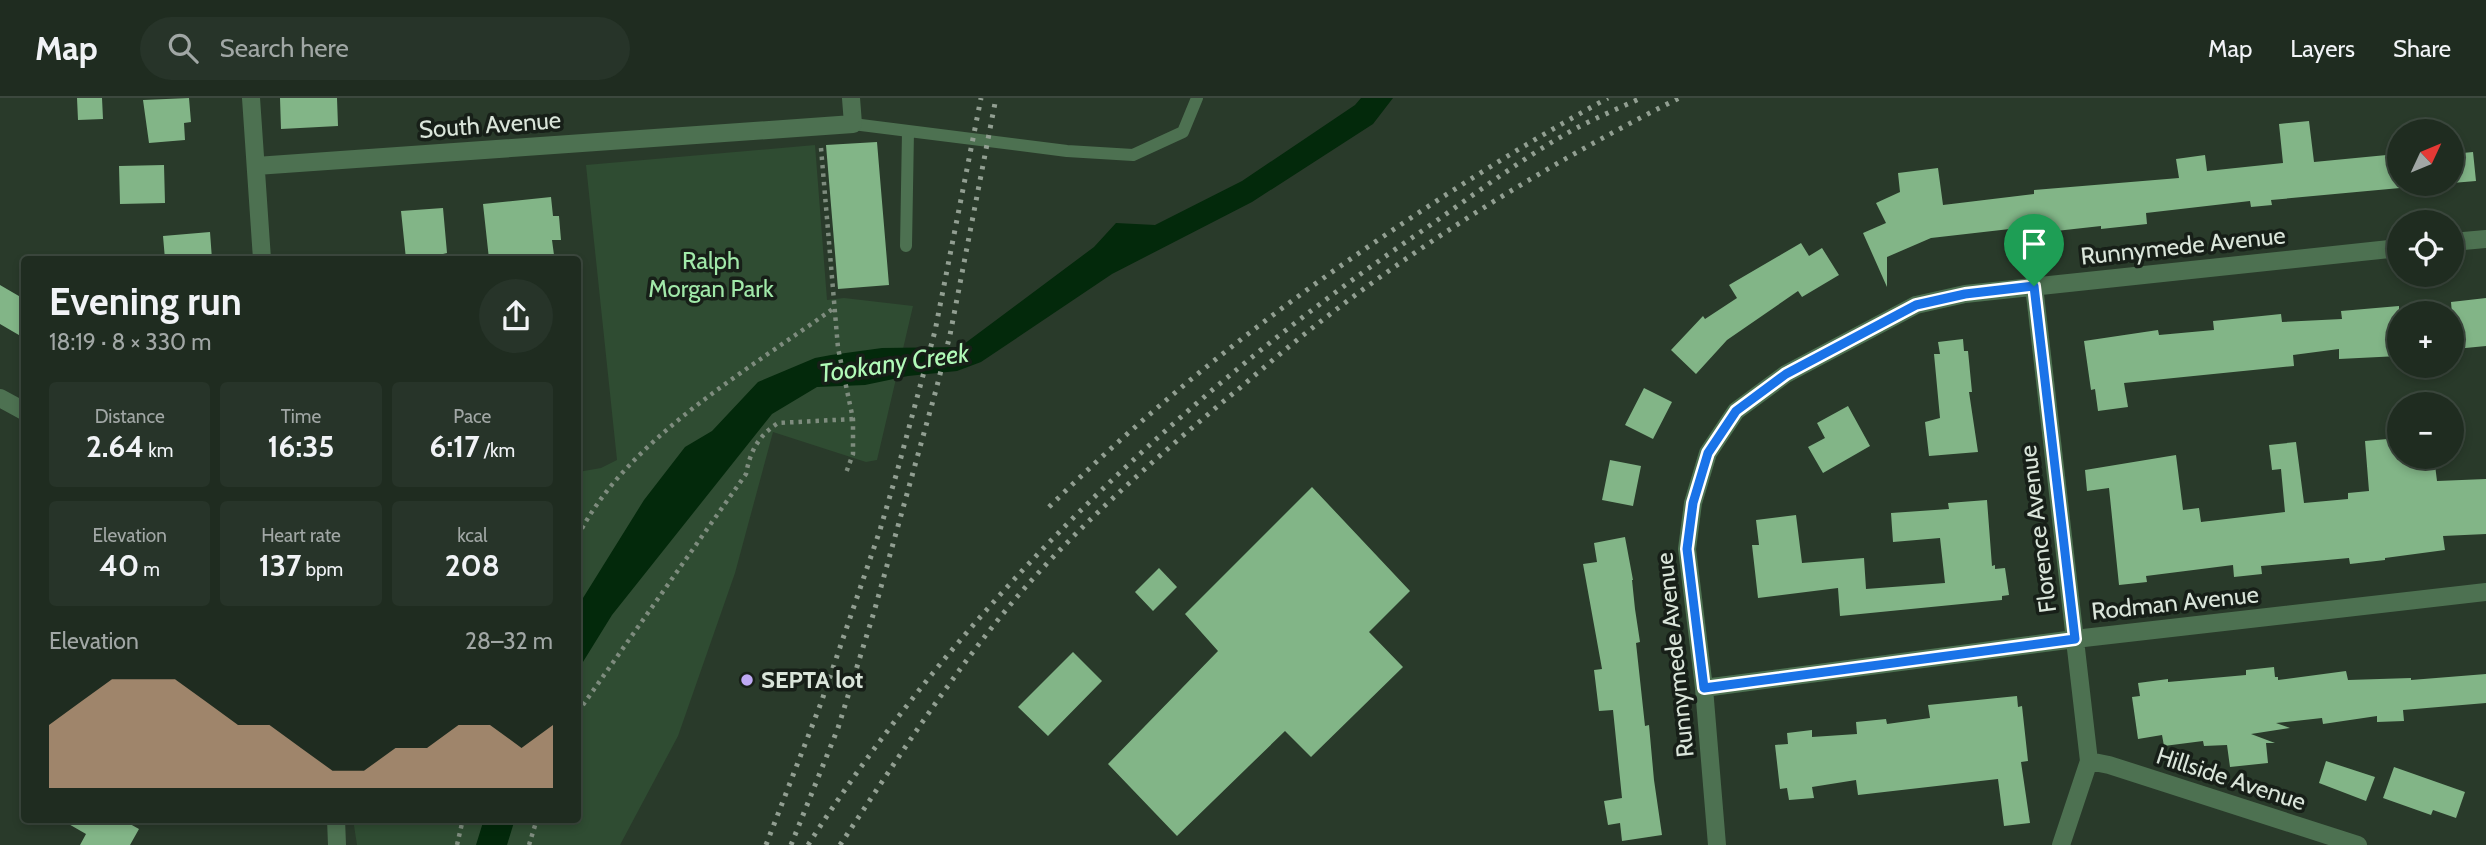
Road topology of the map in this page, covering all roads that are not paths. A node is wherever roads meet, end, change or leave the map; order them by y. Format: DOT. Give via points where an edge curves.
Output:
graph roads {
  1 [pos="251,98"];
  2 [pos="851,98"];
  3 [pos="1197,98"];
  4 [pos="853,124"];
  5 [pos="908,131"];
  6 [pos="256,166"];
  7 [pos="2486,239"];
  8 [pos="2464,241"];
  9 [pos="906,246"];
  10 [pos="2387,249"];
  11 [pos="262,256"];
  12 [pos="2034,286"];
  13 [pos="0,398"];
  14 [pos="21,409"];
  15 [pos="2486,592"];
  16 [pos="2075,639"];
  17 [pos="1704,688"];
  18 [pos="2089,761"];
  19 [pos="336,823"];
  20 [pos="337,845"];
  21 [pos="1717,845"];
  22 [pos="2061,845"];
  23 [pos="2358,845"];
  1 -- 6 [label="street"];
  2 -- 4 [label="street"];
  3 -- 5 [label="lane" via="1183,132 1133,155"];
  4 -- 5 [label="lane"];
  4 -- 6 [label="street, South Avenue"];
  5 -- 9 [label="lane"];
  6 -- 11 [label="street"];
  7 -- 8 [label="street"];
  10 -- 12 [label="street, Runnymede Avenue"];
  12 -- 16 [label="street, Florence Avenue"];
  12 -- 17 [label="street, Runnymede Avenue" via="1916,305 1786,374 1736,411 1708,453 1693,503 1687,549"];
  13 -- 14 [label="street"];
  15 -- 16 [label="street, Rodman Avenue"];
  16 -- 17 [label="street, Rodman Avenue"];
  16 -- 18 [label="street, Florence Avenue"];
  17 -- 21 [label="street, Runnymede Avenue"];
  18 -- 22 [label="street, Florence Avenue"];
  18 -- 23 [label="street, Hillside Avenue"];
  19 -- 20 [label="street"];
}
